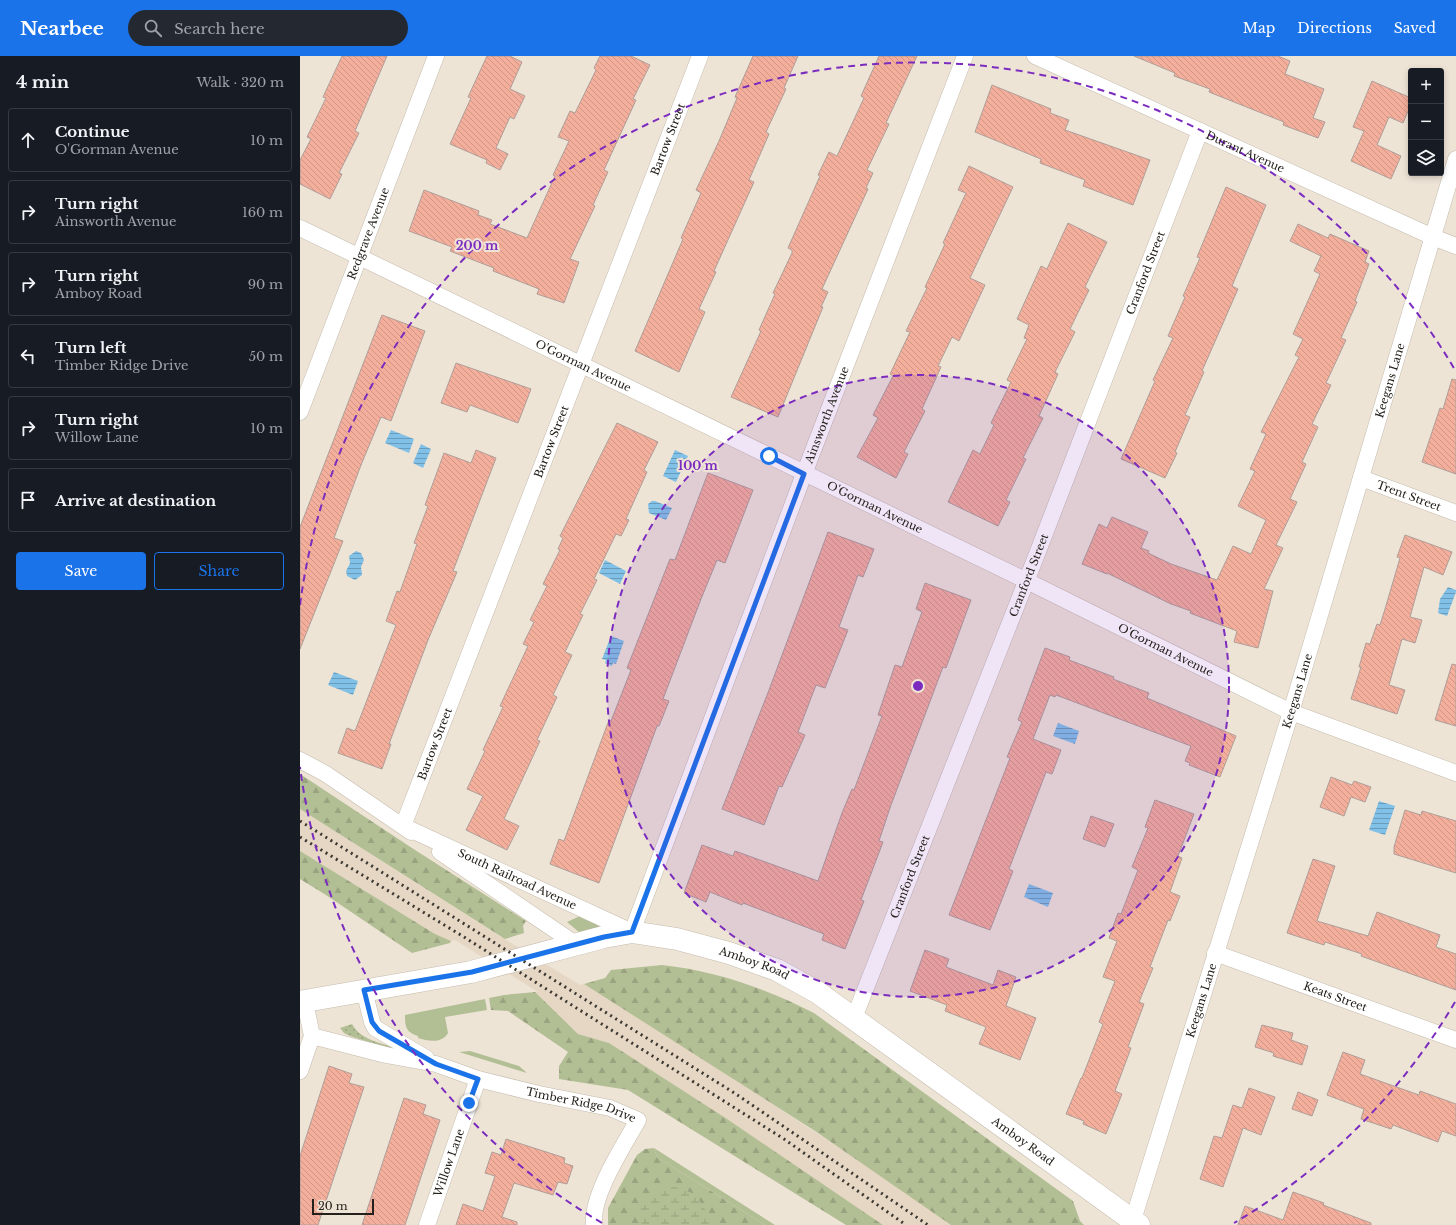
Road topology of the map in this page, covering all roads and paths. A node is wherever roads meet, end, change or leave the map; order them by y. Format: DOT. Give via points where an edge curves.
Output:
graph roads {
  1 [pos="436,56"];
  2 [pos="700,56"];
  3 [pos="965,56"];
  4 [pos="1035,56"];
  5 [pos="1200,131"];
  6 [pos="1456,159"];
  7 [pos="300,228"];
  8 [pos="1433,237"];
  9 [pos="1456,246"];
  10 [pos="360,256"];
  11 [pos="582,365"];
  12 [pos="300,412"];
  13 [pos="804,474"];
  14 [pos="1361,478"];
  15 [pos="1456,513"];
  16 [pos="1026,581"];
  17 [pos="1291,712"];
  18 [pos="300,760"];
  19 [pos="1456,773"];
  20 [pos="403,826"];
  21 [pos="632,932"];
  22 [pos="576,945"];
  23 [pos="1215,953"];
  24 [pos="364,990"];
  25 [pos="302,1002"];
  26 [pos="854,1018"];
  27 [pos="312,1036"];
  28 [pos="1456,1040"];
  29 [pos="436,1064"];
  30 [pos="300,1072"];
  31 [pos="478,1079"];
  32 [pos="1136,1223"];
  33 [pos="427,1225"];
  34 [pos="594,1225"];
  1 -- 10 [label="street, Redgrave Avenue"];
  2 -- 11 [label="street, Bartow Street"];
  3 -- 13 [label="street, Ainsworth Avenue"];
  4 -- 5 [label="street, Durant Avenue"];
  5 -- 8 [label="street, Durant Avenue"];
  5 -- 16 [label="street, Cranford Street"];
  6 -- 8 [label="street, Keegans Lane"];
  7 -- 10 [label="street, O'Gorman Avenue"];
  8 -- 9 [label="street, Durant Avenue"];
  8 -- 14 [label="street, Keegans Lane"];
  10 -- 11 [label="street, O'Gorman Avenue"];
  10 -- 12 [label="street, Redgrave Avenue"];
  11 -- 13 [label="street, O'Gorman Avenue"];
  11 -- 20 [label="street, Bartow Street"];
  13 -- 16 [label="street, O'Gorman Avenue"];
  13 -- 21 [label="street, Ainsworth Avenue"];
  14 -- 15 [label="street, Trent Street"];
  14 -- 17 [label="street, Keegans Lane"];
  16 -- 17 [label="street, O'Gorman Avenue"];
  16 -- 26 [label="street, Cranford Street"];
  17 -- 19 [label="street, O'Gorman Avenue"];
  17 -- 23 [label="street, Keegans Lane"];
  18 -- 20 [label="street, South Railroad Avenue" via="326,774"];
  20 -- 21 [label="street, South Railroad Avenue"];
  20 -- 22 [label="street, South Railroad Avenue"];
  21 -- 22 [label="main road, Amboy Road"];
  21 -- 26 [label="main road, Amboy Road" via="677,939 729,953 777,970 817,992"];
  22 -- 24 [label="main road, Amboy Road" via="472,972"];
  23 -- 28 [label="street, Keats Street"];
  23 -- 32 [label="street, Keegans Lane"];
  24 -- 25 [label="main road, Amboy Road"];
  24 -- 29 [label="street, Timber Ridge Drive" via="375,1028"];
  25 -- 27 [label="street"];
  26 -- 32 [label="main road, Amboy Road"];
  27 -- 29 [label="street, Timber Ridge Drive"];
  27 -- 30 [label="street"];
  29 -- 31 [label="street, Timber Ridge Drive"];
  31 -- 33 [label="street, Willow Lane"];
  31 -- 34 [label="street, Timber Ridge Drive" via="610,1108 638,1120 603,1184 596,1201"];
}
